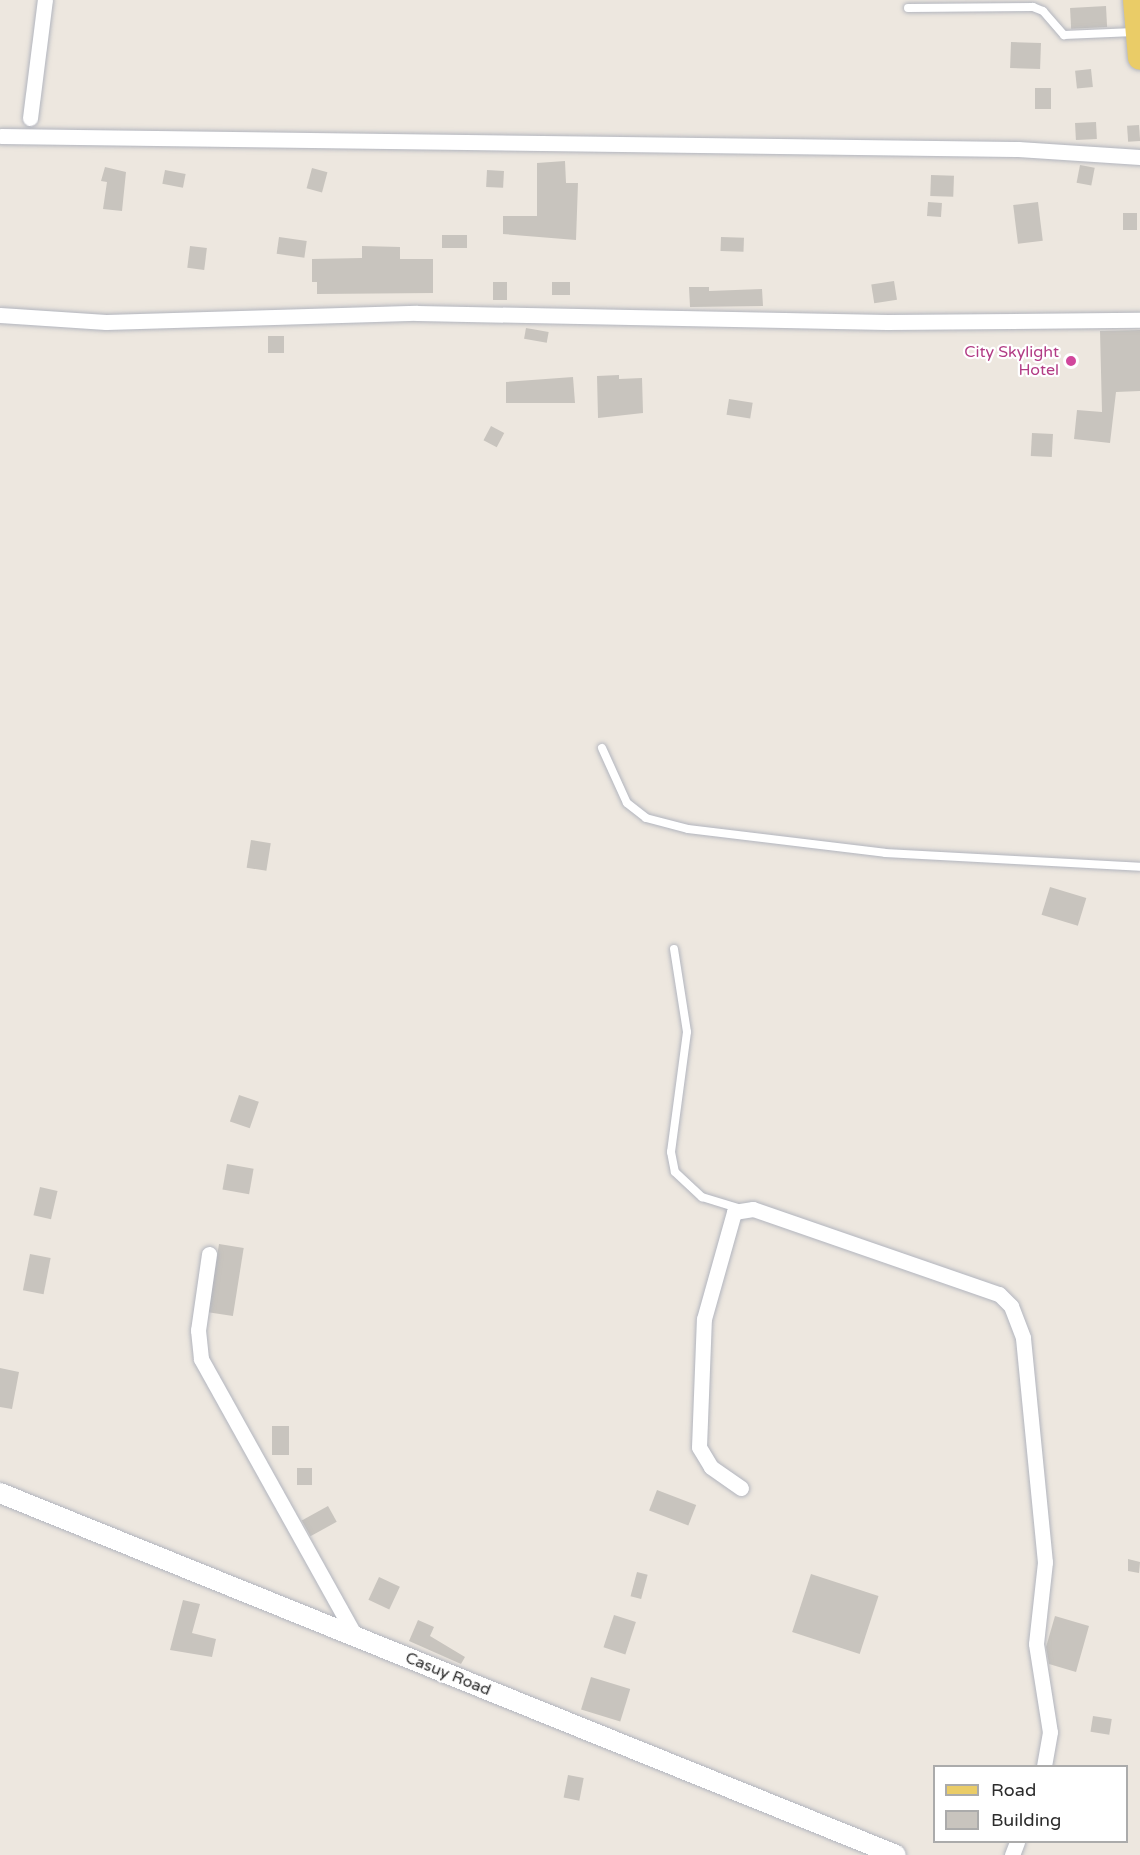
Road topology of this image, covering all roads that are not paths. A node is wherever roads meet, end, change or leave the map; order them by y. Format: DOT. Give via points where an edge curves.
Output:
graph roads {
  1 [pos="45,0"];
  2 [pos="1135,0"];
  3 [pos="909,8"];
  4 [pos="1138,32"];
  5 [pos="1140,58"];
  6 [pos="30,118"];
  7 [pos="1,136"];
  8 [pos="1140,157"];
  9 [pos="0,315"];
  10 [pos="1140,320"];
  11 [pos="602,748"];
  12 [pos="1140,867"];
  13 [pos="674,949"];
  14 [pos="739,1208"];
  15 [pos="209,1254"];
  16 [pos="741,1488"];
  17 [pos="0,1493"];
  18 [pos="356,1637"];
  19 [pos="1044,1765"];
  20 [pos="896,1855"];
  1 -- 6 [label="street"];
  2 -- 4 [label="main road"];
  3 -- 4 [label="lane" via="1033,7 1043,11 1064,35"];
  4 -- 5 [label="main road"];
  7 -- 8 [label="street" via="1018,149"];
  9 -- 10 [label="street" via="106,322 417,313 887,322"];
  11 -- 12 [label="lane" via="627,803 646,818 687,828 885,853"];
  13 -- 14 [label="lane" via="687,1032 671,1152 675,1172 702,1197"];
  14 -- 16 [label="street" via="731,1217 704,1319 699,1447 711,1467"];
  14 -- 19 [label="street" via="753,1209 985,1286 1005,1300 1019,1322 1045,1562 1036,1644 1050,1732"];
  15 -- 18 [label="street" via="198,1330 201,1359"];
  17 -- 18 [label="street, Casuy Road"];
  18 -- 20 [label="street, Casuy Road"];
}
